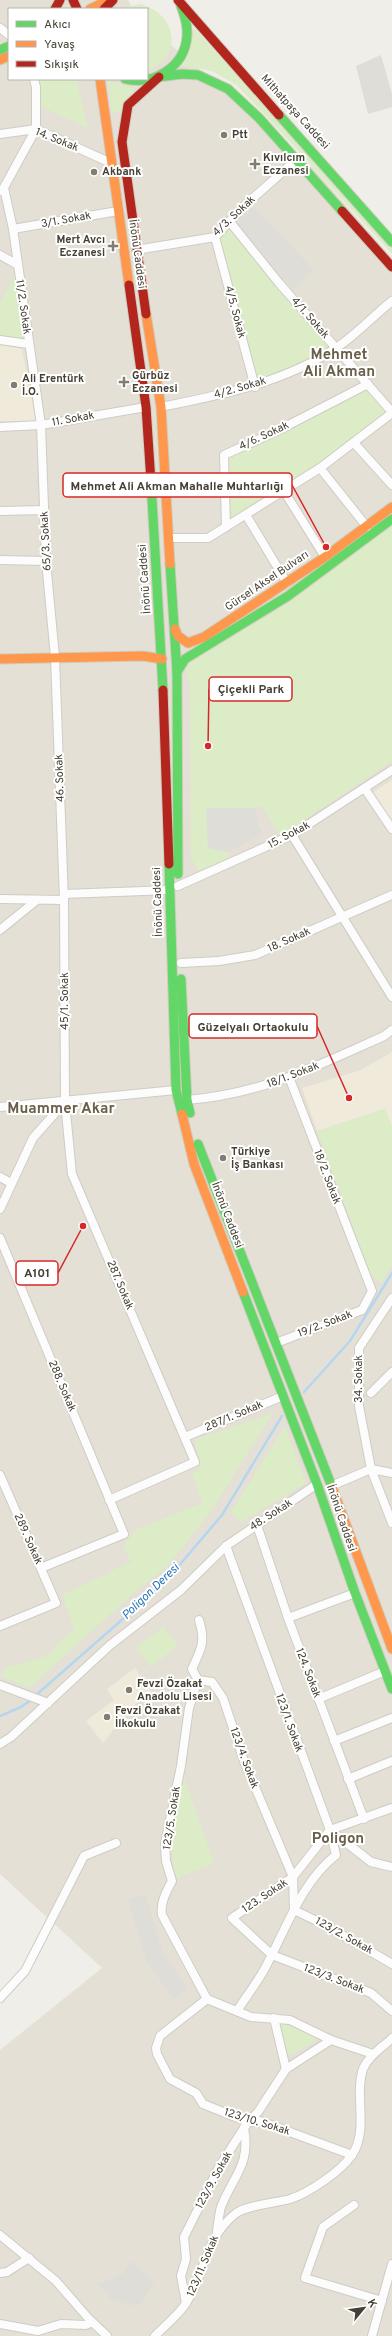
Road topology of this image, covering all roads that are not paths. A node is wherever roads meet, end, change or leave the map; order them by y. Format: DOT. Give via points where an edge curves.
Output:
graph roads {
  1 [pos="109,0"];
  2 [pos="113,0"];
  3 [pos="178,0"];
  4 [pos="92,8"];
  5 [pos="105,8"];
  6 [pos="0,28"];
  7 [pos="8,34"];
  8 [pos="159,77"];
  9 [pos="34,80"];
  10 [pos="100,80"];
  11 [pos="131,80"];
  12 [pos="36,129"];
  13 [pos="0,134"];
  14 [pos="296,160"];
  15 [pos="111,164"];
  16 [pos="2,190"];
  17 [pos="118,211"];
  18 [pos="230,222"];
  19 [pos="13,229"];
  20 [pos="215,237"];
  21 [pos="392,242"];
  22 [pos="136,250"];
  23 [pos="0,255"];
  24 [pos="18,265"];
  25 [pos="392,267"];
  26 [pos="392,301"];
  27 [pos="0,340"];
  28 [pos="28,344"];
  29 [pos="336,348"];
  30 [pos="368,384"];
  31 [pos="255,387"];
  32 [pos="146,407"];
  33 [pos="161,407"];
  34 [pos="392,413"];
  35 [pos="41,425"];
  36 [pos="0,427"];
  37 [pos="354,443"];
  38 [pos="320,468"];
  39 [pos="392,484"];
  40 [pos="284,491"];
  41 [pos="392,507"];
  42 [pos="44,510"];
  43 [pos="0,511"];
  44 [pos="246,515"];
  45 [pos="392,519"];
  46 [pos="226,527"];
  47 [pos="367,527"];
  48 [pos="169,538"];
  49 [pos="325,558"];
  50 [pos="0,560"];
  51 [pos="46,560"];
  52 [pos="287,583"];
  53 [pos="175,629"];
  54 [pos="188,643"];
  55 [pos="176,647"];
  56 [pos="162,655"];
  57 [pos="55,657"];
  58 [pos="187,657"];
  59 [pos="176,658"];
  60 [pos="0,660"];
  61 [pos="177,672"];
  62 [pos="392,770"];
  63 [pos="364,789"];
  64 [pos="392,829"];
  65 [pos="292,835"];
  66 [pos="174,888"];
  67 [pos="392,895"];
  68 [pos="64,897"];
  69 [pos="0,899"];
  70 [pos="37,900"];
  71 [pos="342,916"];
  72 [pos="0,930"];
  73 [pos="181,963"];
  74 [pos="392,996"];
  75 [pos="392,1030"];
  76 [pos="289,1077"];
  77 [pos="176,1090"];
  78 [pos="187,1100"];
  79 [pos="65,1102"];
  80 [pos="0,1107"];
  81 [pos="0,1177"];
  82 [pos="11,1183"];
  83 [pos="0,1209"];
  84 [pos="0,1238"];
  85 [pos="365,1276"];
  86 [pos="392,1298"];
  87 [pos="276,1343"];
  88 [pos="392,1372"];
  89 [pos="371,1393"];
  90 [pos="283,1396"];
  91 [pos="185,1437"];
  92 [pos="371,1469"];
  93 [pos="392,1473"];
  94 [pos="0,1475"];
  95 [pos="317,1484"];
  96 [pos="331,1486"];
  97 [pos="110,1500"];
  98 [pos="392,1523"];
  99 [pos="257,1525"];
  100 [pos="226,1546"];
  101 [pos="41,1568"];
  102 [pos="355,1593"];
  103 [pos="288,1618"];
  104 [pos="200,1620"];
  105 [pos="0,1626"];
  106 [pos="392,1649"];
  107 [pos="385,1671"];
  108 [pos="198,1680"];
  109 [pos="0,1685"];
  110 [pos="392,1690"];
  111 [pos="318,1699"];
  112 [pos="44,1702"];
  113 [pos="392,1718"];
  114 [pos="334,1741"];
  115 [pos="0,1744"];
  116 [pos="392,1761"];
  117 [pos="348,1779"];
  118 [pos="392,1808"];
  119 [pos="364,1819"];
  120 [pos="330,1830"];
  121 [pos="116,1843"];
  122 [pos="392,1867"];
  123 [pos="293,1877"];
  124 [pos="294,1910"];
  125 [pos="272,1955"];
  126 [pos="392,1964"];
  127 [pos="0,1998"];
  128 [pos="207,1999"];
  129 [pos="237,2011"];
  130 [pos="392,2011"];
  131 [pos="274,2018"];
  132 [pos="392,2038"];
  133 [pos="331,2040"];
  134 [pos="373,2054"];
  135 [pos="286,2069"];
  136 [pos="246,2125"];
  137 [pos="352,2155"];
  138 [pos="354,2205"];
  139 [pos="217,2231"];
  140 [pos="0,2235"];
  141 [pos="29,2258"];
  142 [pos="392,2264"];
  143 [pos="0,2274"];
  144 [pos="382,2301"];
  145 [pos="186,2304"];
  146 [pos="92,2322"];
  147 [pos="0,2324"];
  148 [pos="107,2336"];
  149 [pos="155,2336"];
  150 [pos="372,2336"];
  1 -- 4 [label="main road"];
  2 -- 5 [label="main road"];
  3 -- 8 [label="main road, İnönü Caddesi" via="187,19 184,51 170,70"];
  3 -- 21 [label="main road, Mithatpaşa Caddesi"];
  6 -- 7 [label="street"];
  8 -- 11 [label="main road" via="144,82"];
  8 -- 14 [label="main road" via="181,74 197,76 206,78 232,93"];
  8 -- 22 [label="main road, İnönü Caddesi" via="128,105 122,133"];
  9 -- 12 [label="street"];
  10 -- 15 [label="main road, İnönü Caddesi"];
  12 -- 13 [label="street, 14. Sokak"];
  12 -- 15 [label="street, 14. Sokak"];
  12 -- 16 [label="street"];
  14 -- 18 [label="street, 4/3. Sokak" via="244,206"];
  14 -- 25 [label="main road"];
  15 -- 17 [label="main road, İnönü Caddesi"];
  16 -- 19 [label="street, 11/2. Sokak"];
  17 -- 19 [label="street, 3/1. Sokak"];
  17 -- 32 [label="main road, İnönü Caddesi"];
  18 -- 20 [label="street, 4/3. Sokak"];
  18 -- 29 [label="street, 4/1. Sokak"];
  19 -- 24 [label="street, 11/2. Sokak"];
  20 -- 22 [label="street, 4/3. Sokak"];
  20 -- 31 [label="street, 4/5. Sokak"];
  22 -- 33 [label="main road, İnönü Caddesi"];
  23 -- 24 [label="street"];
  24 -- 28 [label="street, 11/2. Sokak"];
  26 -- 29 [label="street, 4/2. Sokak"];
  27 -- 28 [label="street"];
  28 -- 35 [label="street, 11/2. Sokak"];
  29 -- 30 [label="street, 4/1. Sokak"];
  29 -- 31 [label="street, 4/2. Sokak"];
  30 -- 34 [label="street, 4/1. Sokak"];
  30 -- 46 [label="street, 4/6. Sokak" via="224,455"];
  31 -- 33 [label="street, 4/2. Sokak"];
  32 -- 35 [label="street, 11. Sokak"];
  32 -- 56 [label="main road, İnönü Caddesi"];
  33 -- 48 [label="main road, İnönü Caddesi"];
  34 -- 37 [label="street"];
  35 -- 36 [label="street, 11. Sokak"];
  35 -- 42 [label="street, 65/3. Sokak"];
  37 -- 38 [label="street"];
  37 -- 39 [label="street"];
  38 -- 40 [label="street"];
  38 -- 47 [label="street"];
  40 -- 44 [label="street"];
  40 -- 49 [label="street"];
  41 -- 47 [label="main road, Gürsel Aksel Bulvarı"];
  42 -- 43 [label="street"];
  42 -- 51 [label="street, 65/3. Sokak"];
  44 -- 46 [label="street"];
  44 -- 52 [label="street"];
  45 -- 58 [label="main road, Gürsel Aksel Bulvarı" via="288,596"];
  46 -- 48 [label="street" via="208,538"];
  47 -- 49 [label="main road, Gürsel Aksel Bulvarı"];
  48 -- 53 [label="main road, İnönü Caddesi"];
  49 -- 52 [label="main road, Gürsel Aksel Bulvarı"];
  50 -- 51 [label="street"];
  51 -- 57 [label="street, 65/3. Sokak"];
  52 -- 54 [label="main road, Gürsel Aksel Bulvarı" via="204,637"];
  53 -- 54 [label="main road" via="178,636"];
  53 -- 55 [label="main road, İnönü Caddesi"];
  54 -- 55 [label="main road, Gürsel Aksel Bulvarı"];
  55 -- 56 [label="main road, Gürsel Aksel Bulvarı"];
  55 -- 59 [label="main road, İnönü Caddesi"];
  56 -- 57 [label="main road" via="152,652 143,656"];
  56 -- 59 [label="main road"];
  56 -- 66 [label="main road, İnönü Caddesi"];
  57 -- 60 [label="main road"];
  57 -- 68 [label="street, 46. Sokak"];
  58 -- 59 [label="main road"];
  58 -- 61 [label="main road" via="180,663"];
  59 -- 61 [label="main road, İnönü Caddesi"];
  61 -- 66 [label="main road, İnönü Caddesi"];
  62 -- 63 [label="street, 15. Sokak"];
  63 -- 64 [label="street"];
  63 -- 65 [label="street, 15. Sokak"];
  65 -- 66 [label="street, 15. Sokak"];
  65 -- 71 [label="street"];
  66 -- 68 [label="street"];
  66 -- 73 [label="main road, İnönü Caddesi"];
  66 -- 77 [label="main road, İnönü Caddesi"];
  67 -- 71 [label="street, 18. Sokak"];
  68 -- 70 [label="street"];
  68 -- 79 [label="street, 45/1. Sokak"];
  69 -- 70 [label="street"];
  70 -- 72 [label="street"];
  71 -- 73 [label="street, 18. Sokak" via="255,955 219,961"];
  71 -- 74 [label="street"];
  73 -- 78 [label="main road, İnönü Caddesi"];
  75 -- 76 [label="street, 18/1. Sokak" via="384,1036"];
  76 -- 78 [label="street, 18/1. Sokak" via="250,1091"];
  76 -- 85 [label="street, 18/2. Sokak"];
  77 -- 79 [label="street"];
  77 -- 90 [label="main road, İnönü Caddesi" via="194,1164"];
  78 -- 87 [label="main road, İnönü Caddesi" via="200,1153"];
  79 -- 80 [label="street"];
  79 -- 82 [label="street" via="33,1138"];
  79 -- 91 [label="street, 287. Sokak" via="72,1174"];
  81 -- 82 [label="street"];
  82 -- 83 [label="street"];
  84 -- 97 [label="street, 288. Sokak"];
  85 -- 87 [label="street, 19/2. Sokak" via="372,1291 362,1310"];
  86 -- 92 [label="street, 34. Sokak" via="359,1348 359,1406"];
  87 -- 96 [label="main road, İnönü Caddesi"];
  88 -- 89 [label="street"];
  90 -- 91 [label="street, 287/1. Sokak"];
  90 -- 95 [label="main road, İnönü Caddesi"];
  91 -- 97 [label="street, 287. Sokak" via="196,1462"];
  92 -- 93 [label="street"];
  92 -- 96 [label="street"];
  92 -- 98 [label="street, 34. Sokak"];
  94 -- 101 [label="street, 289. Sokak"];
  95 -- 99 [label="street, 48. Sokak"];
  95 -- 102 [label="main road, İnönü Caddesi"];
  96 -- 106 [label="main road, İnönü Caddesi"];
  97 -- 101 [label="street, 288. Sokak" via="124,1534"];
  99 -- 100 [label="street, 48. Sokak"];
  99 -- 103 [label="street, 124. Sokak"];
  100 -- 112 [label="street, 48. Sokak" via="181,1590 109,1646"];
  100 -- 120 [label="street, 123/1. Sokak"];
  101 -- 105 [label="street, 289. Sokak" via="56,1603"];
  102 -- 103 [label="street"];
  102 -- 107 [label="main road, İnönü Caddesi"];
  103 -- 111 [label="street, 124. Sokak"];
  104 -- 108 [label="street" via="204,1634 203,1646 192,1669"];
  107 -- 110 [label="main road, İnönü Caddesi"];
  107 -- 111 [label="street"];
  108 -- 123 [label="street, 123/4. Sokak" via="212,1682 223,1698 244,1761"];
  108 -- 128 [label="street, 123/5. Sokak" via="189,1708 181,1766 165,1844 166,1861 172,1881 161,1908 180,1951"];
  109 -- 112 [label="street"];
  111 -- 114 [label="street, 124. Sokak"];
  112 -- 115 [label="street, 48. Sokak" via="11,1737"];
  113 -- 114 [label="street"];
  114 -- 117 [label="street, 124. Sokak"];
  116 -- 117 [label="street"];
  117 -- 119 [label="street, 124. Sokak"];
  118 -- 119 [label="street"];
  119 -- 120 [label="street"];
  120 -- 122 [label="street" via="371,1862"];
  120 -- 123 [label="street, 123. Sokak"];
  120 -- 124 [label="street" via="336,1855 323,1865"];
  121 -- 127 [label="street" via="84,1856 25,1971"];
  123 -- 124 [label="street, 123/4. Sokak"];
  123 -- 125 [label="street, 123. Sokak" via="232,1918"];
  124 -- 125 [label="street"];
  124 -- 126 [label="street, 123/2. Sokak"];
  125 -- 129 [label="street"];
  125 -- 130 [label="street, 123/3. Sokak" via="370,1993"];
  128 -- 129 [label="street"];
  128 -- 136 [label="street, 123/10. Sokak" via="160,2036 156,2051 170,2079 196,2093 203,2104"];
  129 -- 131 [label="street" via="250,2017"];
  131 -- 133 [label="street" via="290,2020"];
  131 -- 135 [label="street"];
  132 -- 134 [label="street, 123/11. Sokak"];
  133 -- 134 [label="street"];
  133 -- 135 [label="street, 123/9. Sokak"];
  134 -- 137 [label="street, 123/11. Sokak" via="363,2068 360,2093 361,2123"];
  135 -- 136 [label="street, 123/9. Sokak" via="258,2112"];
  136 -- 137 [label="street, 123/10. Sokak" via="260,2120"];
  136 -- 139 [label="street" via="247,2145 237,2178 221,2207"];
  136 -- 145 [label="street, 123/9. Sokak" via="219,2167 184,2237 186,2260 182,2276"];
  137 -- 139 [label="street, 123/11. Sokak" via="336,2172 307,2190 292,2198 236,2213"];
  138 -- 144 [label="street" via="323,2227 305,2278"];
  139 -- 145 [label="street, 123/11. Sokak"];
  140 -- 141 [label="street"];
  141 -- 143 [label="street"];
  141 -- 146 [label="street" via="56,2281"];
  142 -- 144 [label="street"];
  144 -- 150 [label="street"];
  145 -- 149 [label="street, 123/11. Sokak"];
  146 -- 147 [label="street" via="86,2325 62,2324 38,2331"];
  146 -- 148 [label="street"];
}
